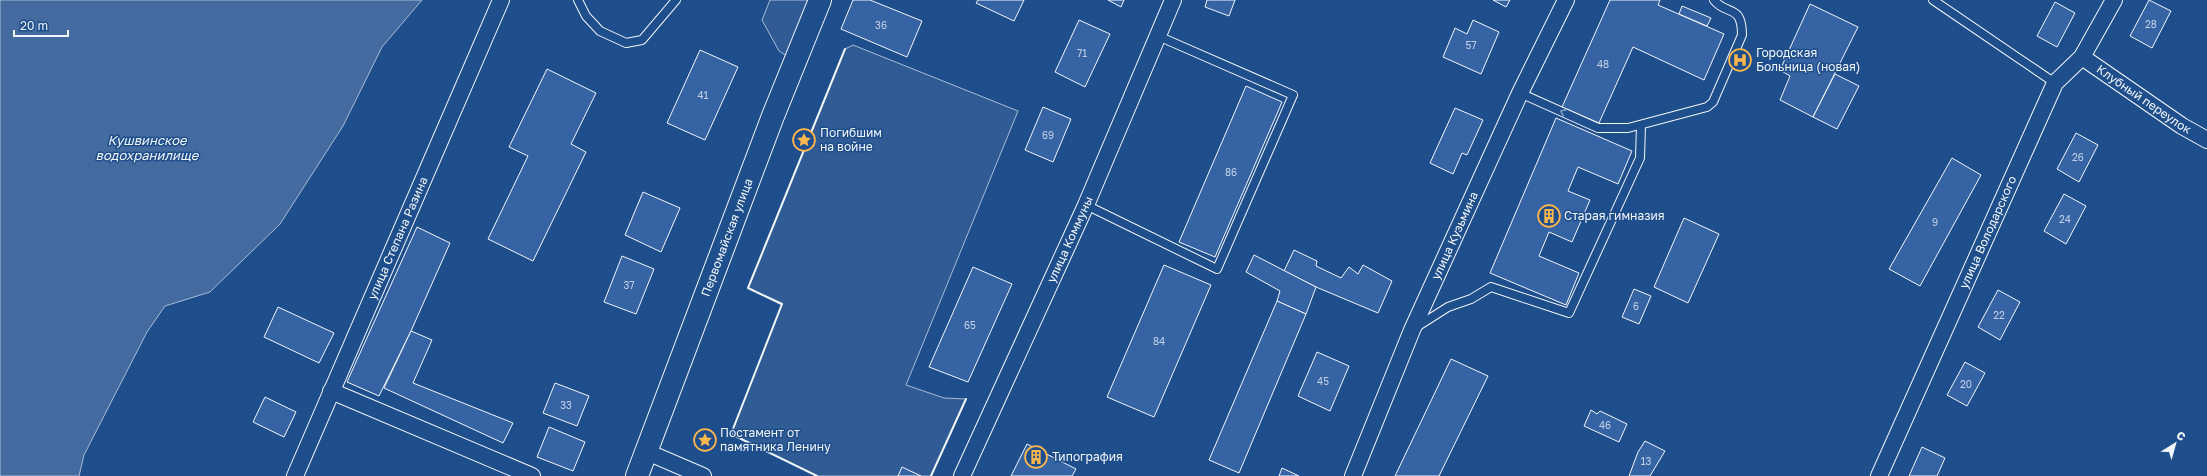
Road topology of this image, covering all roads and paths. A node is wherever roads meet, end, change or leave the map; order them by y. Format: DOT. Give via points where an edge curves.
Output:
graph roads {
  1 [pos="501,0"];
  2 [pos="578,0"];
  3 [pos="676,0"];
  4 [pos="820,0"];
  5 [pos="1173,0"];
  6 [pos="1566,0"];
  7 [pos="1714,0"];
  8 [pos="1933,0"];
  9 [pos="2114,0"];
  10 [pos="1158,36"];
  11 [pos="2082,57"];
  12 [pos="2055,83"];
  13 [pos="1520,93"];
  14 [pos="1641,125"];
  15 [pos="2207,140"];
  16 [pos="1086,205"];
  17 [pos="1412,330"];
  18 [pos="331,391"];
  19 [pos="647,452"];
  20 [pos="295,476"];
  21 [pos="532,476"];
  22 [pos="637,476"];
  23 [pos="703,476"];
  24 [pos="962,476"];
  25 [pos="1353,476"];
  26 [pos="1879,476"];
  1 -- 18 [label="street, улица Степана Разина"];
  2 -- 3 [label="lane" via="586,16 600,31 626,43 642,40"];
  4 -- 19 [label="main road, Первомайская улица" via="773,116"];
  5 -- 10 [label="street, улица Коммуны"];
  6 -- 13 [label="street, улица Кузьмина"];
  7 -- 14 [label="lane" via="1739,16 1742,30 1739,43 1713,102 1696,111"];
  8 -- 12 [label="lane"];
  9 -- 11 [label="street, улица Володарского"];
  10 -- 16 [label="street, улица Коммуны"];
  10 -- 16 [label="lane" via="1293,95 1218,269"];
  11 -- 12 [label="street, улица Володарского"];
  11 -- 15 [label="street, Клубный переулок" via="2182,126"];
  12 -- 26 [label="street, улица Володарского"];
  14 -- 13 [label="lane, one-way" via="1628,128 1598,128"];
  13 -- 17 [label="street, улица Кузьмина"];
  14 -- 17 [label="lane" via="1640,158 1569,313 1490,287 1471,299 1448,307"];
  16 -- 24 [label="street, улица Коммуны"];
  17 -- 25 [label="street, улица Кузьмина"];
  18 -- 20 [label="street, улица Степана Разина"];
  18 -- 21 [label="street"];
  19 -- 22 [label="main road, Первомайская улица"];
  19 -- 23 [label="street"];
}
